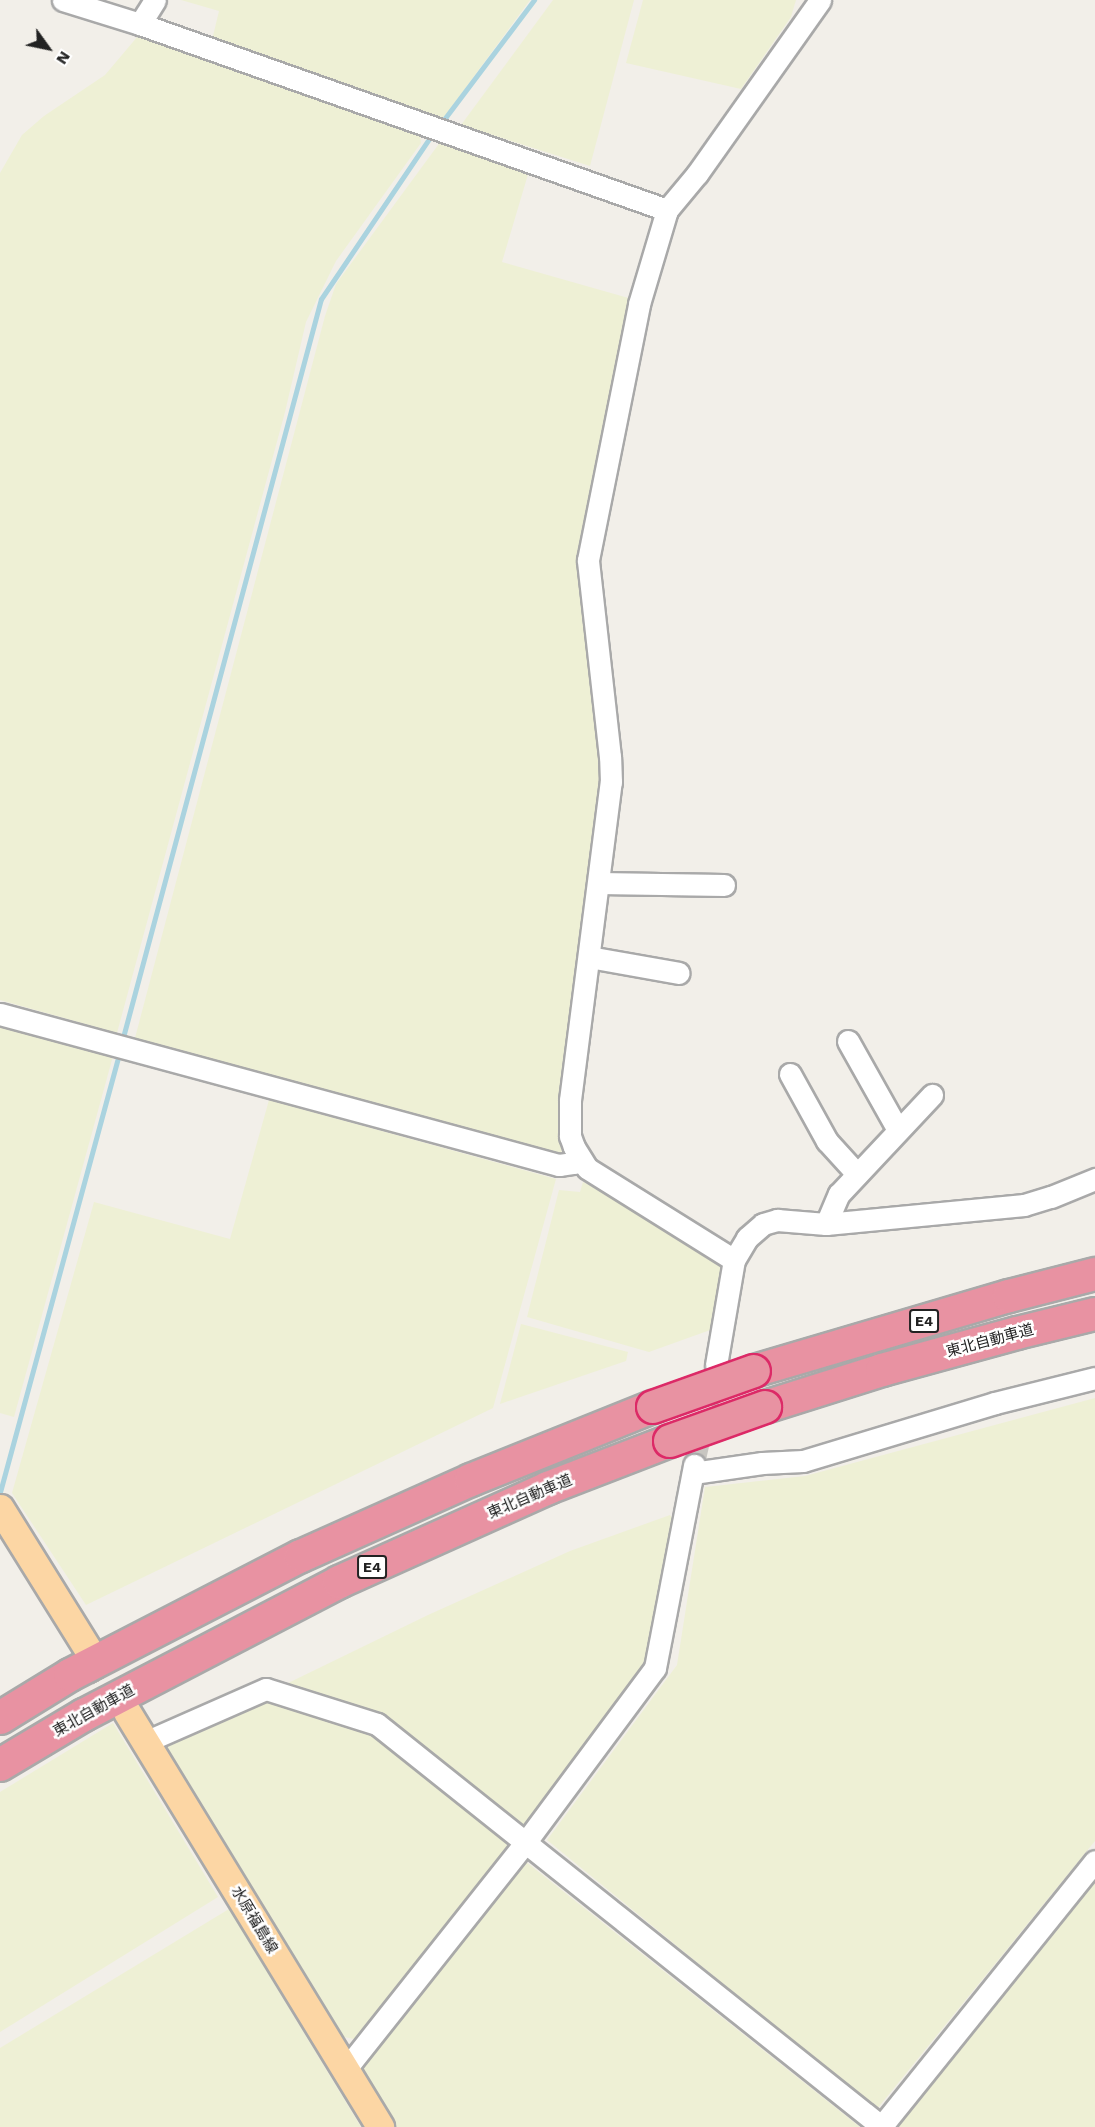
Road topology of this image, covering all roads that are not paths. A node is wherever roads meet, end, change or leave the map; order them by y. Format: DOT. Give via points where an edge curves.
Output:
graph roads {
  1 [pos="63,0"];
  2 [pos="155,0"];
  3 [pos="820,0"];
  4 [pos="140,24"];
  5 [pos="668,210"];
  6 [pos="599,883"];
  7 [pos="724,885"];
  8 [pos="589,957"];
  9 [pos="679,973"];
  10 [pos="0,1014"];
  11 [pos="848,1041"];
  12 [pos="790,1074"];
  13 [pos="932,1095"];
  14 [pos="898,1130"];
  15 [pos="579,1158"];
  16 [pos="857,1174"];
  17 [pos="1095,1179"];
  18 [pos="826,1224"];
  19 [pos="734,1260"];
  20 [pos="1095,1274"];
  21 [pos="1095,1314"];
  22 [pos="716,1365"];
  23 [pos="1095,1378"];
  24 [pos="2,1511"];
  25 [pos="81,1664"];
  26 [pos="127,1712"];
  27 [pos="0,1718"];
  28 [pos="144,1743"];
  29 [pos="0,1765"];
  30 [pos="525,1843"];
  31 [pos="1095,1861"];
  32 [pos="345,2070"];
  33 [pos="380,2127"];
  34 [pos="881,2127"];
  1 -- 4 [label="street"];
  2 -- 4 [label="street"];
  3 -- 5 [label="street"];
  4 -- 5 [label="street"];
  5 -- 6 [label="street" via="639,304 588,560 611,782"];
  6 -- 7 [label="street"];
  6 -- 8 [label="street"];
  8 -- 9 [label="street"];
  8 -- 15 [label="street" via="570,1101 570,1136"];
  10 -- 15 [label="street" via="559,1165 574,1163"];
  11 -- 14 [label="street"];
  12 -- 16 [label="street" via="827,1141"];
  13 -- 14 [label="street"];
  14 -- 16 [label="street"];
  15 -- 19 [label="street" via="593,1172"];
  16 -- 18 [label="street" via="839,1194"];
  17 -- 18 [label="street" via="1024,1205"];
  18 -- 19 [label="street" via="777,1220 763,1224 747,1238"];
  19 -- 22 [label="street"];
  20 -- 25 [label="highway, E4, bridge" via="754,1371 653,1407 471,1480 300,1556"];
  21 -- 29 [label="highway, 東北自動車道 / E4, bridge" via="882,1370 765,1407 548,1488 339,1582 84,1714"];
  23 -- 30 [label="street" via="995,1403 802,1461 694,1469 655,1668"];
  24 -- 25 [label="main road"];
  25 -- 27 [label="highway, E4"];
  26 -- 28 [label="main road, 水原福島線"];
  28 -- 30 [label="street" via="266,1689 377,1724"];
  28 -- 32 [label="main road, 水原福島線"];
  30 -- 32 [label="street"];
  30 -- 34 [label="street"];
  31 -- 34 [label="street"];
  32 -- 33 [label="main road, 水原福島線"];
}
